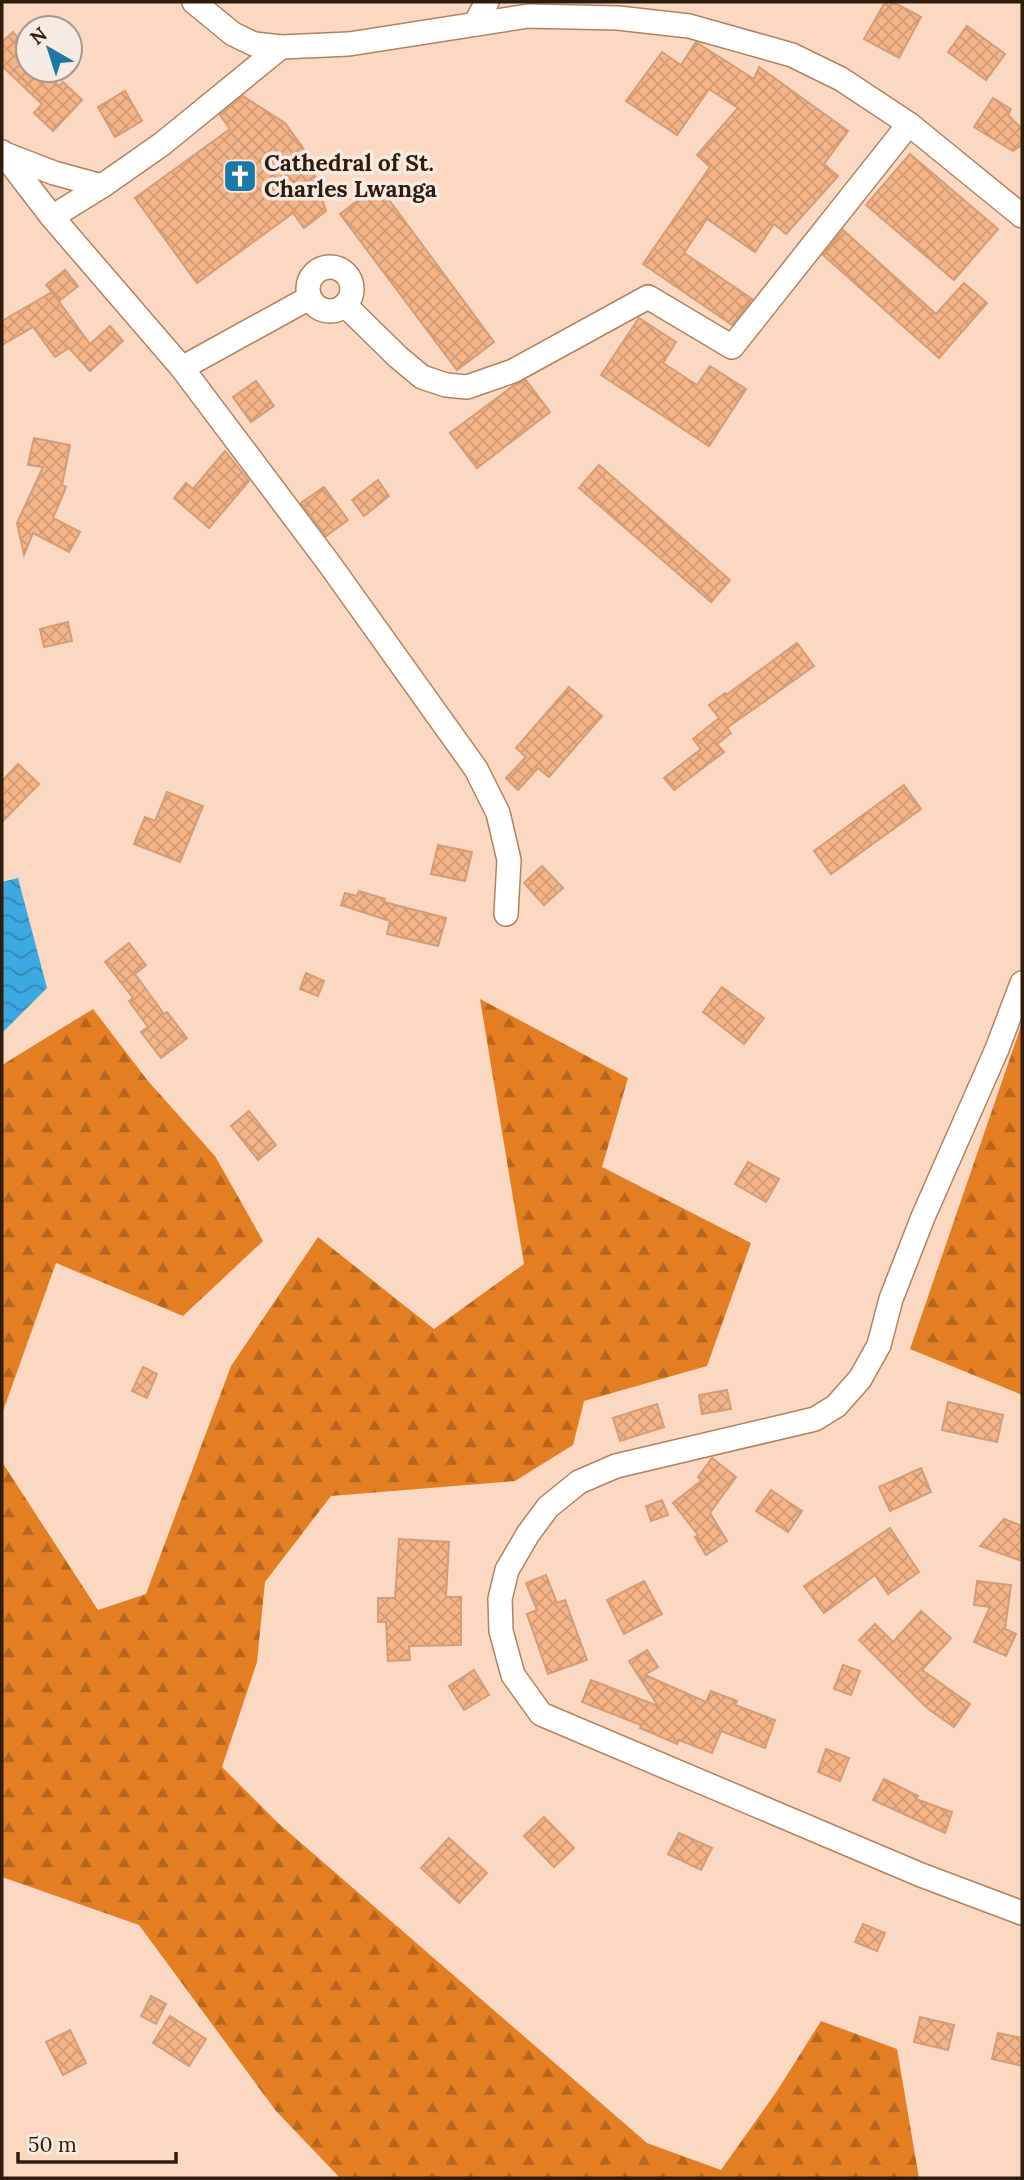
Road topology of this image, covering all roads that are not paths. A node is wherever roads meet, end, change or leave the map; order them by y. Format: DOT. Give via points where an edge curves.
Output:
graph roads {
  1 [pos="194,2"];
  2 [pos="487,2"];
  3 [pos="523,9"];
  4 [pos="475,24"];
  5 [pos="281,47"];
  6 [pos="909,124"];
  7 [pos="2,152"];
  8 [pos="102,186"];
  9 [pos="1022,216"];
  10 [pos="52,217"];
  11 [pos="309,298"];
  12 [pos="345,305"];
  13 [pos="182,368"];
  14 [pos="506,914"];
  15 [pos="1022,983"];
  16 [pos="1022,1913"];
  1 -- 5 [label="street" via="233,34 254,44"];
  2 -- 4 [label="street"];
  3 -- 4 [label="street"];
  3 -- 6 [label="street" via="677,25 792,55 841,79"];
  4 -- 5 [label="street" via="349,44"];
  5 -- 8 [label="street" via="162,144"];
  6 -- 9 [label="street"];
  6 -- 12 [label="street" via="732,347 648,297 513,371 467,387 446,385 422,377"];
  7 -- 8 [label="street" via="43,170"];
  7 -- 10 [label="street"];
  8 -- 10 [label="street"];
  10 -- 13 [label="street"];
  11 -- 12 [label="street" via="321,310"];
  11 -- 12 [label="street" via="315,274 339,269 352,290"];
  11 -- 13 [label="street"];
  13 -- 14 [label="street" via="476,769 498,813 509,860"];
  15 -- 16 [label="street" via="895,1287 879,1345 860,1380 836,1406 815,1419 616,1466 579,1482 548,1507 528,1534 507,1570 500,1599 501,1631 513,1675 541,1713 921,1875"];
}
